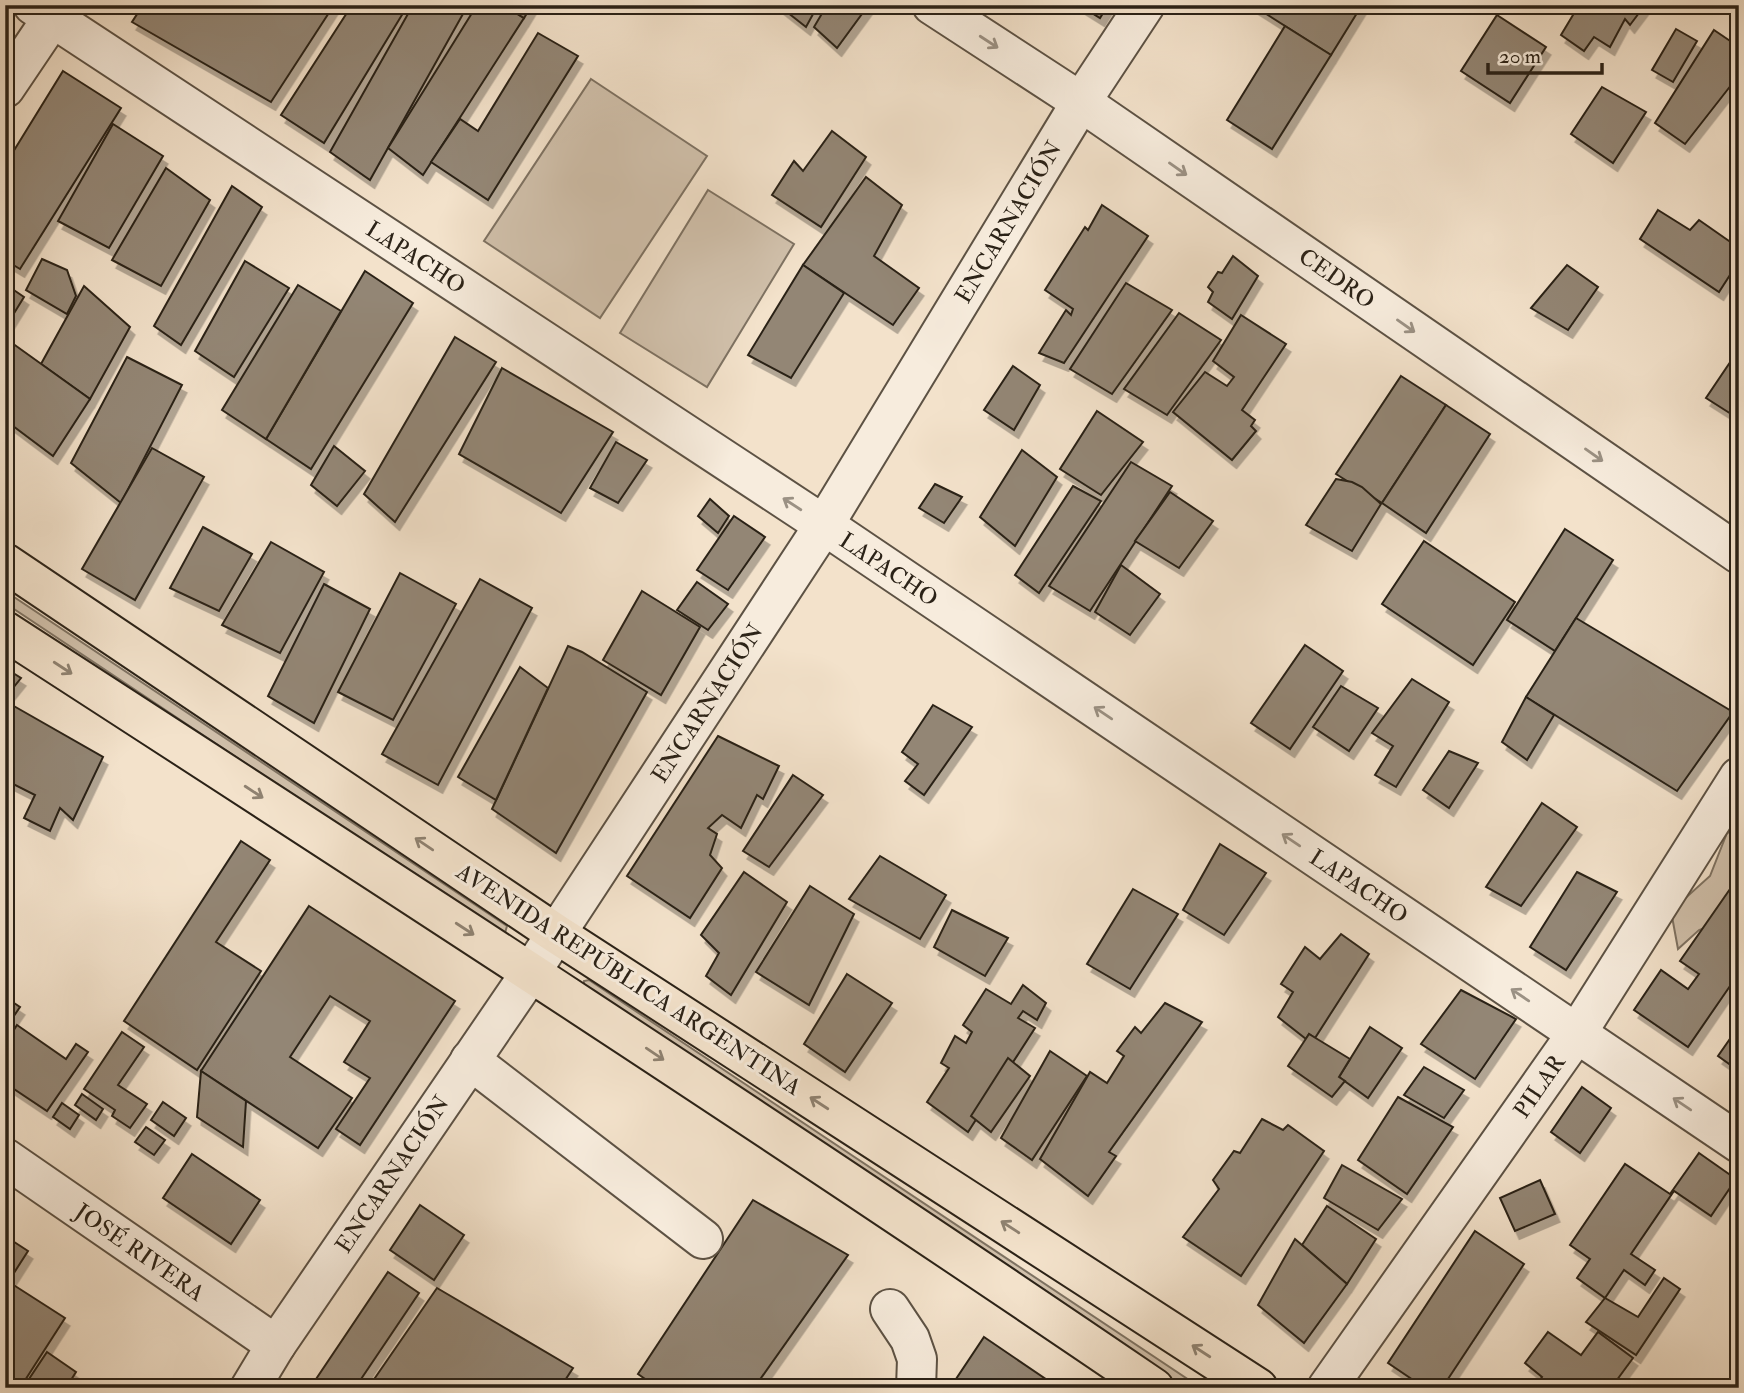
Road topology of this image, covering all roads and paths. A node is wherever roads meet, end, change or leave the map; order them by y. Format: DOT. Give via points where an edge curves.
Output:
graph roads {
  1 [pos="932,5"];
  2 [pos="1145,5"];
  3 [pos="49,9"];
  4 [pos="5,88"];
  5 [pos="1081,102"];
  6 [pos="824,525"];
  7 [pos="1739,554"];
  8 [pos="5,563"];
  9 [pos="5,631"];
  10 [pos="1739,777"];
  11 [pos="555,933"];
  12 [pos="531,972"];
  13 [pos="1577,1033"];
  14 [pos="470,1060"];
  15 [pos="1739,1143"];
  16 [pos="5,1158"];
  17 [pos="704,1239"];
  18 [pos="890,1309"];
  19 [pos="276,1345"];
  20 [pos="250,1388"];
  21 [pos="916,1388"];
  22 [pos="1154,1388"];
  23 [pos="1258,1388"];
  24 [pos="1327,1388"];
  1 -- 5 [label="street, CEDRO, one-way"];
  2 -- 5 [label="street, ENCARNACIÓN"];
  3 -- 4 [label="street"];
  6 -- 3 [label="street, LAPACHO, one-way"];
  5 -- 6 [label="street, ENCARNACIÓN"];
  5 -- 7 [label="street, CEDRO, one-way"];
  6 -- 11 [label="street, ENCARNACIÓN"];
  13 -- 6 [label="street, LAPACHO, one-way"];
  11 -- 8 [label="highway, AVENIDA REPÚBLICA ARGENTINA, one-way"];
  9 -- 12 [label="highway, AVENIDA REPÚBLICA ARGENTINA, one-way"];
  10 -- 13 [label="street, PILAR"];
  11 -- 12 [label="street, ENCARNACIÓN"];
  23 -- 11 [label="highway, AVENIDA REPÚBLICA ARGENTINA, one-way"];
  12 -- 14 [label="street, ENCARNACIÓN"];
  12 -- 22 [label="highway, AVENIDA REPÚBLICA ARGENTINA, one-way"];
  15 -- 13 [label="street, LAPACHO, one-way"];
  13 -- 24 [label="street, PILAR"];
  14 -- 17 [label="street"];
  14 -- 19 [label="street, ENCARNACIÓN"];
  16 -- 19 [label="street, JOSÉ RIVERA"];
  18 -- 21 [label="street" via="911,1339 917,1359"];
  19 -- 20 [label="street, ENCARNACIÓN"];
}
